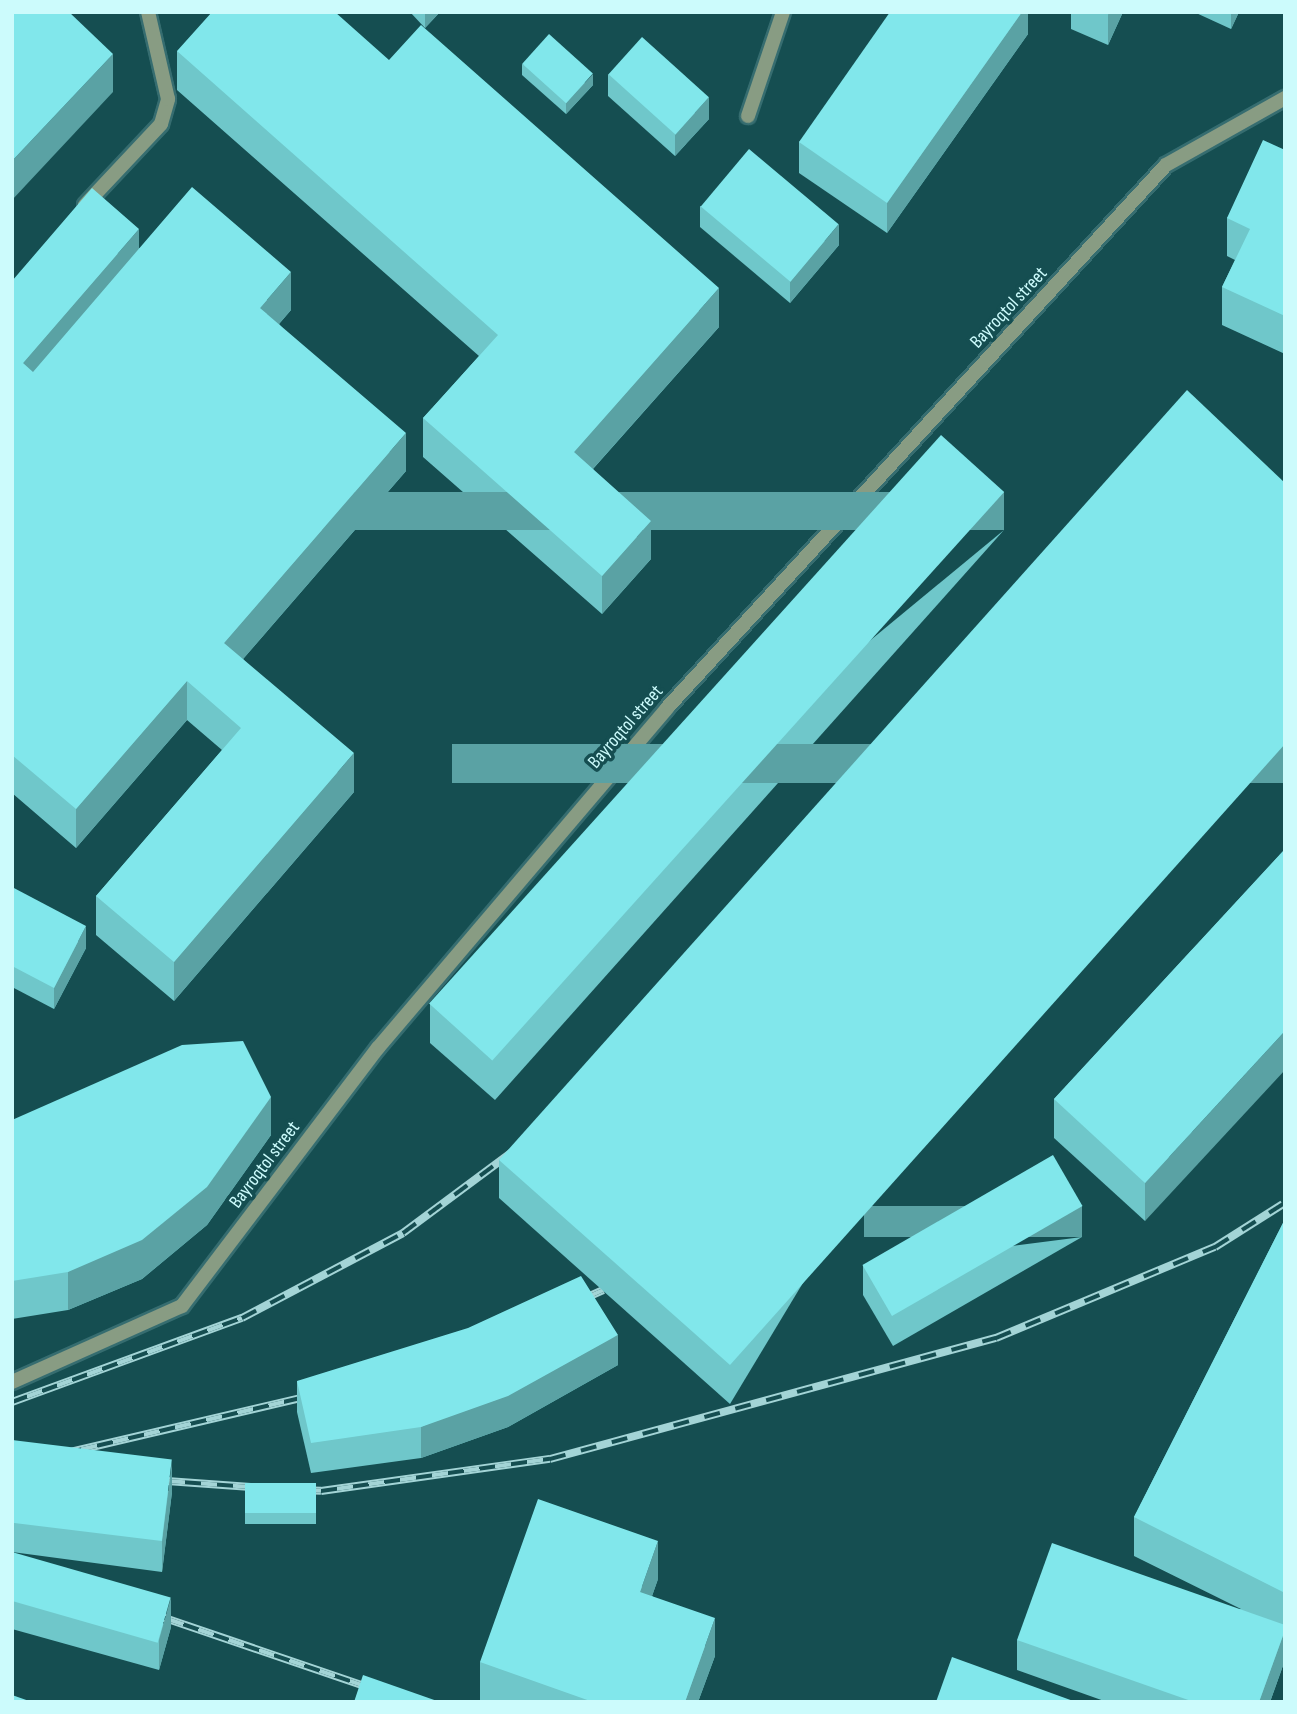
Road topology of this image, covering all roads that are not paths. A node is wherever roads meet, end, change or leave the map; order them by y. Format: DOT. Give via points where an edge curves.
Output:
graph roads {
  1 [pos="148,12"];
  2 [pos="783,12"];
  3 [pos="1285,98"];
  4 [pos="748,116"];
  5 [pos="77,213"];
  6 [pos="12,1382"];
  1 -- 5 [label="street" via="168,99 161,124"];
  2 -- 4 [label="street"];
  3 -- 6 [label="street, Bayroqtol street" via="1166,165 667,708 378,1048 182,1306"];
}
